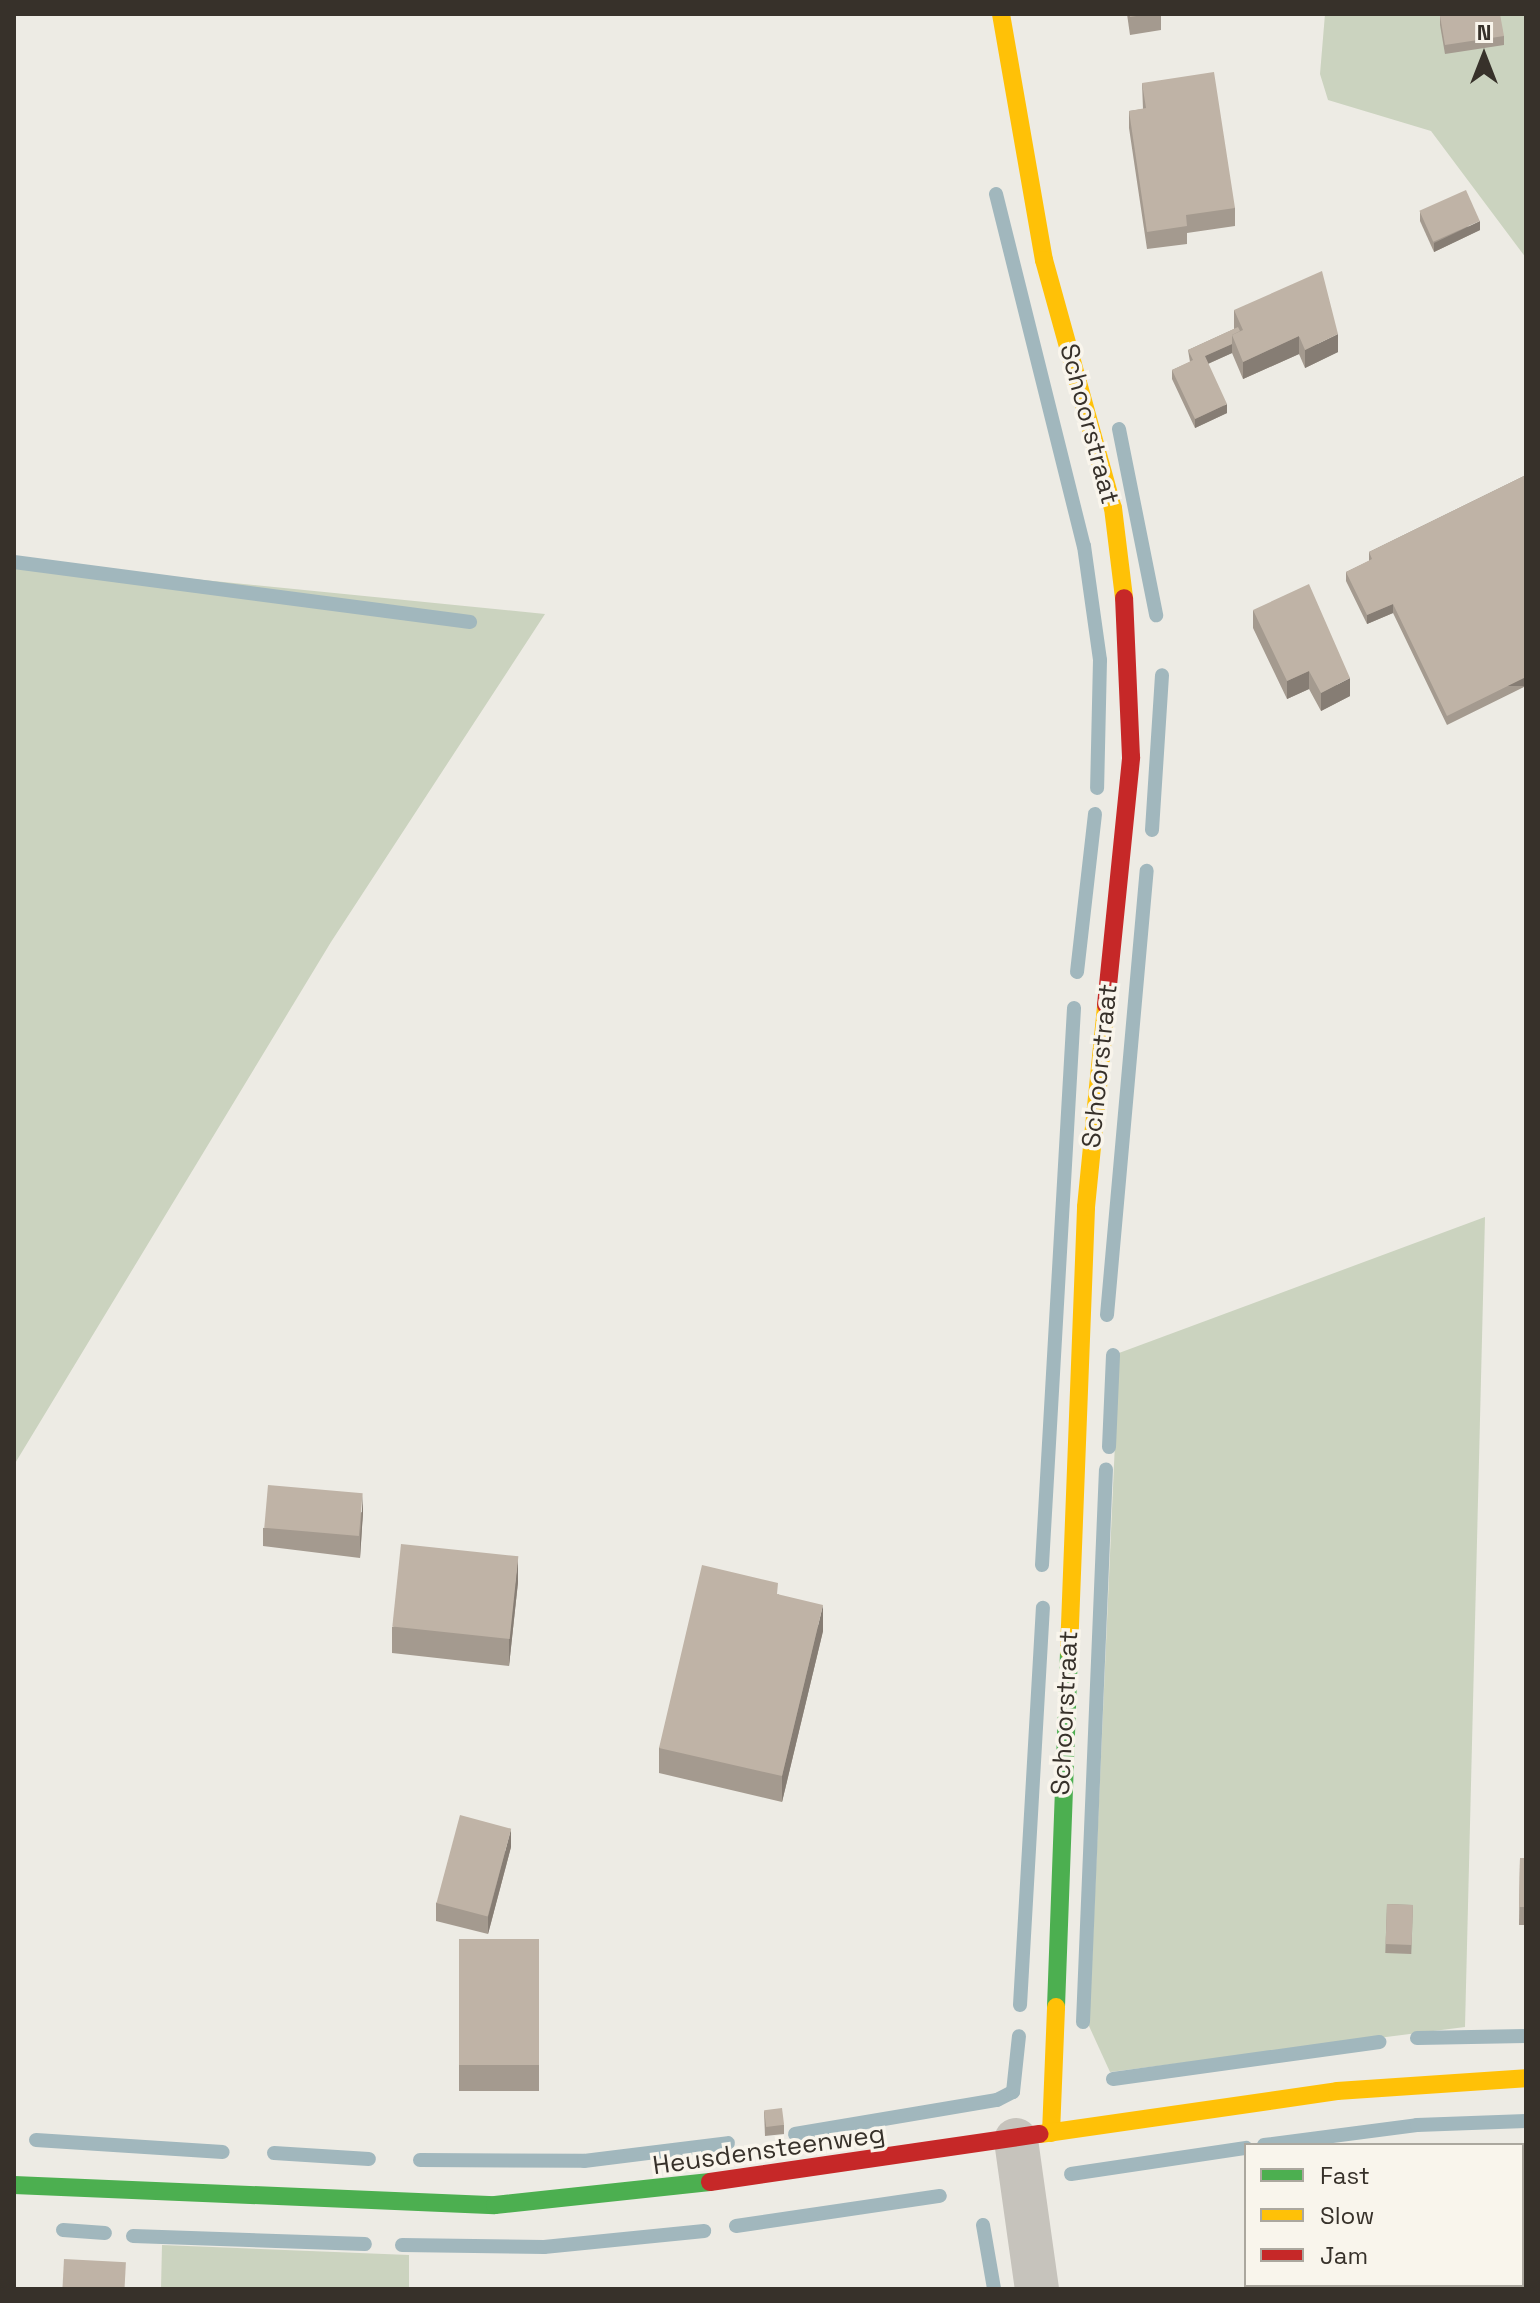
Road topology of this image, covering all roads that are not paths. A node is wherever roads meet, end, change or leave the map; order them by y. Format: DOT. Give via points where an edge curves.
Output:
graph roads {
  1 [pos="1001,14"];
  2 [pos="1526,2078"];
  3 [pos="1034,2137"];
  4 [pos="14,2185"];
  5 [pos="1037,2289"];
  1 -- 3 [label="street, Schoorstraat" via="1044,260 1113,508 1131,652 1131,757 1086,1207"];
  2 -- 3 [label="street, Heusdensteenweg" via="1337,2091"];
  3 -- 4 [label="street, Heusdensteenweg" via="644,2194 495,2205"];
  3 -- 5 [label="street, Schoorstraat"];
}
